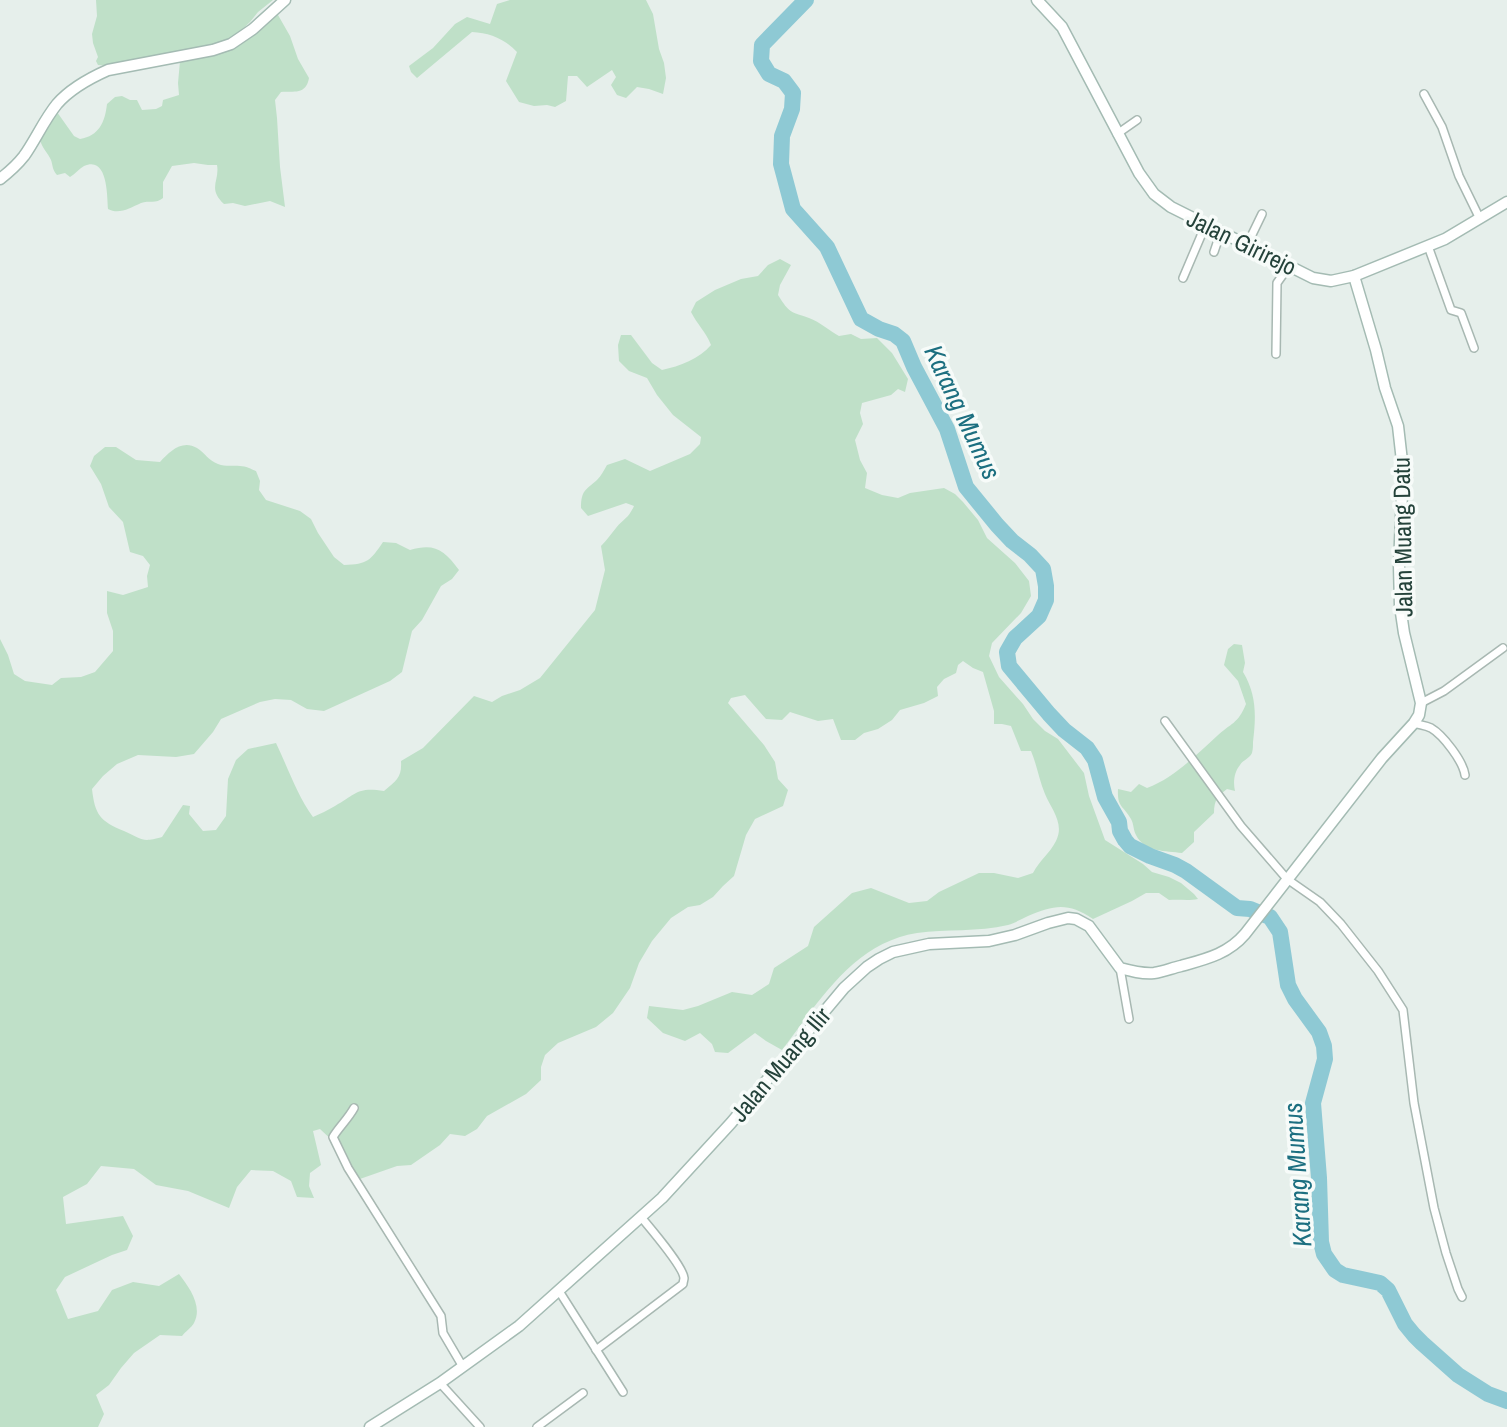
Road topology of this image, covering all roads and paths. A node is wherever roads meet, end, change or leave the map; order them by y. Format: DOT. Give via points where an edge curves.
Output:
graph roads {
  1 [pos="285,0"];
  2 [pos="1037,0"];
  3 [pos="1424,94"];
  4 [pos="1137,120"];
  5 [pos="1117,134"];
  6 [pos="0,179"];
  7 [pos="1507,202"];
  8 [pos="1262,214"];
  9 [pos="1480,219"];
  10 [pos="1206,224"];
  11 [pos="1221,231"];
  12 [pos="1247,245"];
  13 [pos="1428,246"];
  14 [pos="1214,252"];
  15 [pos="1289,266"];
  16 [pos="1354,276"];
  17 [pos="1183,278"];
  18 [pos="1474,348"];
  19 [pos="1276,354"];
  20 [pos="1503,648"];
  21 [pos="1421,703"];
  22 [pos="1165,721"];
  23 [pos="1414,723"];
  24 [pos="1465,775"];
  25 [pos="1286,881"];
  26 [pos="1120,968"];
  27 [pos="1129,1019"];
  28 [pos="355,1108"];
  29 [pos="641,1217"];
  30 [pos="559,1291"];
  31 [pos="1462,1297"];
  32 [pos="596,1350"];
  33 [pos="463,1367"];
  34 [pos="440,1383"];
  35 [pos="623,1392"];
  36 [pos="583,1393"];
  37 [pos="370,1427"];
  38 [pos="481,1427"];
  39 [pos="537,1427"];
  1 -- 6 [label="main road" via="231,44 97,75 58,103 24,155"];
  2 -- 5 [label="main road, Jalan Girirejo" via="1062,27"];
  3 -- 9 [label="street"];
  4 -- 5 [label="street"];
  5 -- 10 [label="main road, Jalan Girirejo" via="1154,194"];
  7 -- 9 [label="main road, Jalan Girirejo"];
  8 -- 12 [label="street"];
  9 -- 13 [label="main road, Jalan Girirejo"];
  10 -- 11 [label="main road, Jalan Girirejo"];
  10 -- 17 [label="street"];
  11 -- 12 [label="main road, Jalan Girirejo"];
  11 -- 14 [label="street"];
  12 -- 15 [label="main road, Jalan Girirejo"];
  13 -- 16 [label="main road, Jalan Girirejo"];
  13 -- 18 [label="street" via="1451,310 1461,313"];
  15 -- 16 [label="main road, Jalan Girirejo" via="1331,281"];
  15 -- 19 [label="street" via="1277,283"];
  16 -- 21 [label="main road, Jalan Muang Datu" via="1398,426 1403,470 1400,606"];
  20 -- 21 [label="street"];
  21 -- 23 [label="main road"];
  22 -- 25 [label="street"];
  23 -- 24 [label="street" via="1438,733 1461,761"];
  23 -- 25 [label="main road"];
  25 -- 26 [label="main road" via="1226,951 1156,972"];
  25 -- 31 [label="street" via="1336,918 1403,1010 1434,1208"];
  26 -- 27 [label="street"];
  26 -- 29 [label="main road, Jalan Muang Ilir" via="1089,926 1068,918 989,941 929,944 892,952 844,988 723,1132"];
  28 -- 33 [label="street" via="333,1137 337,1148 441,1316 443,1333"];
  29 -- 30 [label="main road, Jalan Muang Ilir"];
  29 -- 32 [label="street" via="668,1250 683,1274 683,1284"];
  30 -- 32 [label="street"];
  30 -- 33 [label="main road, Jalan Muang Ilir"];
  32 -- 35 [label="street"];
  33 -- 34 [label="main road, Jalan Muang Ilir"];
  34 -- 37 [label="main road, Jalan Muang Ilir"];
  34 -- 38 [label="street"];
  36 -- 39 [label="street"];
}
